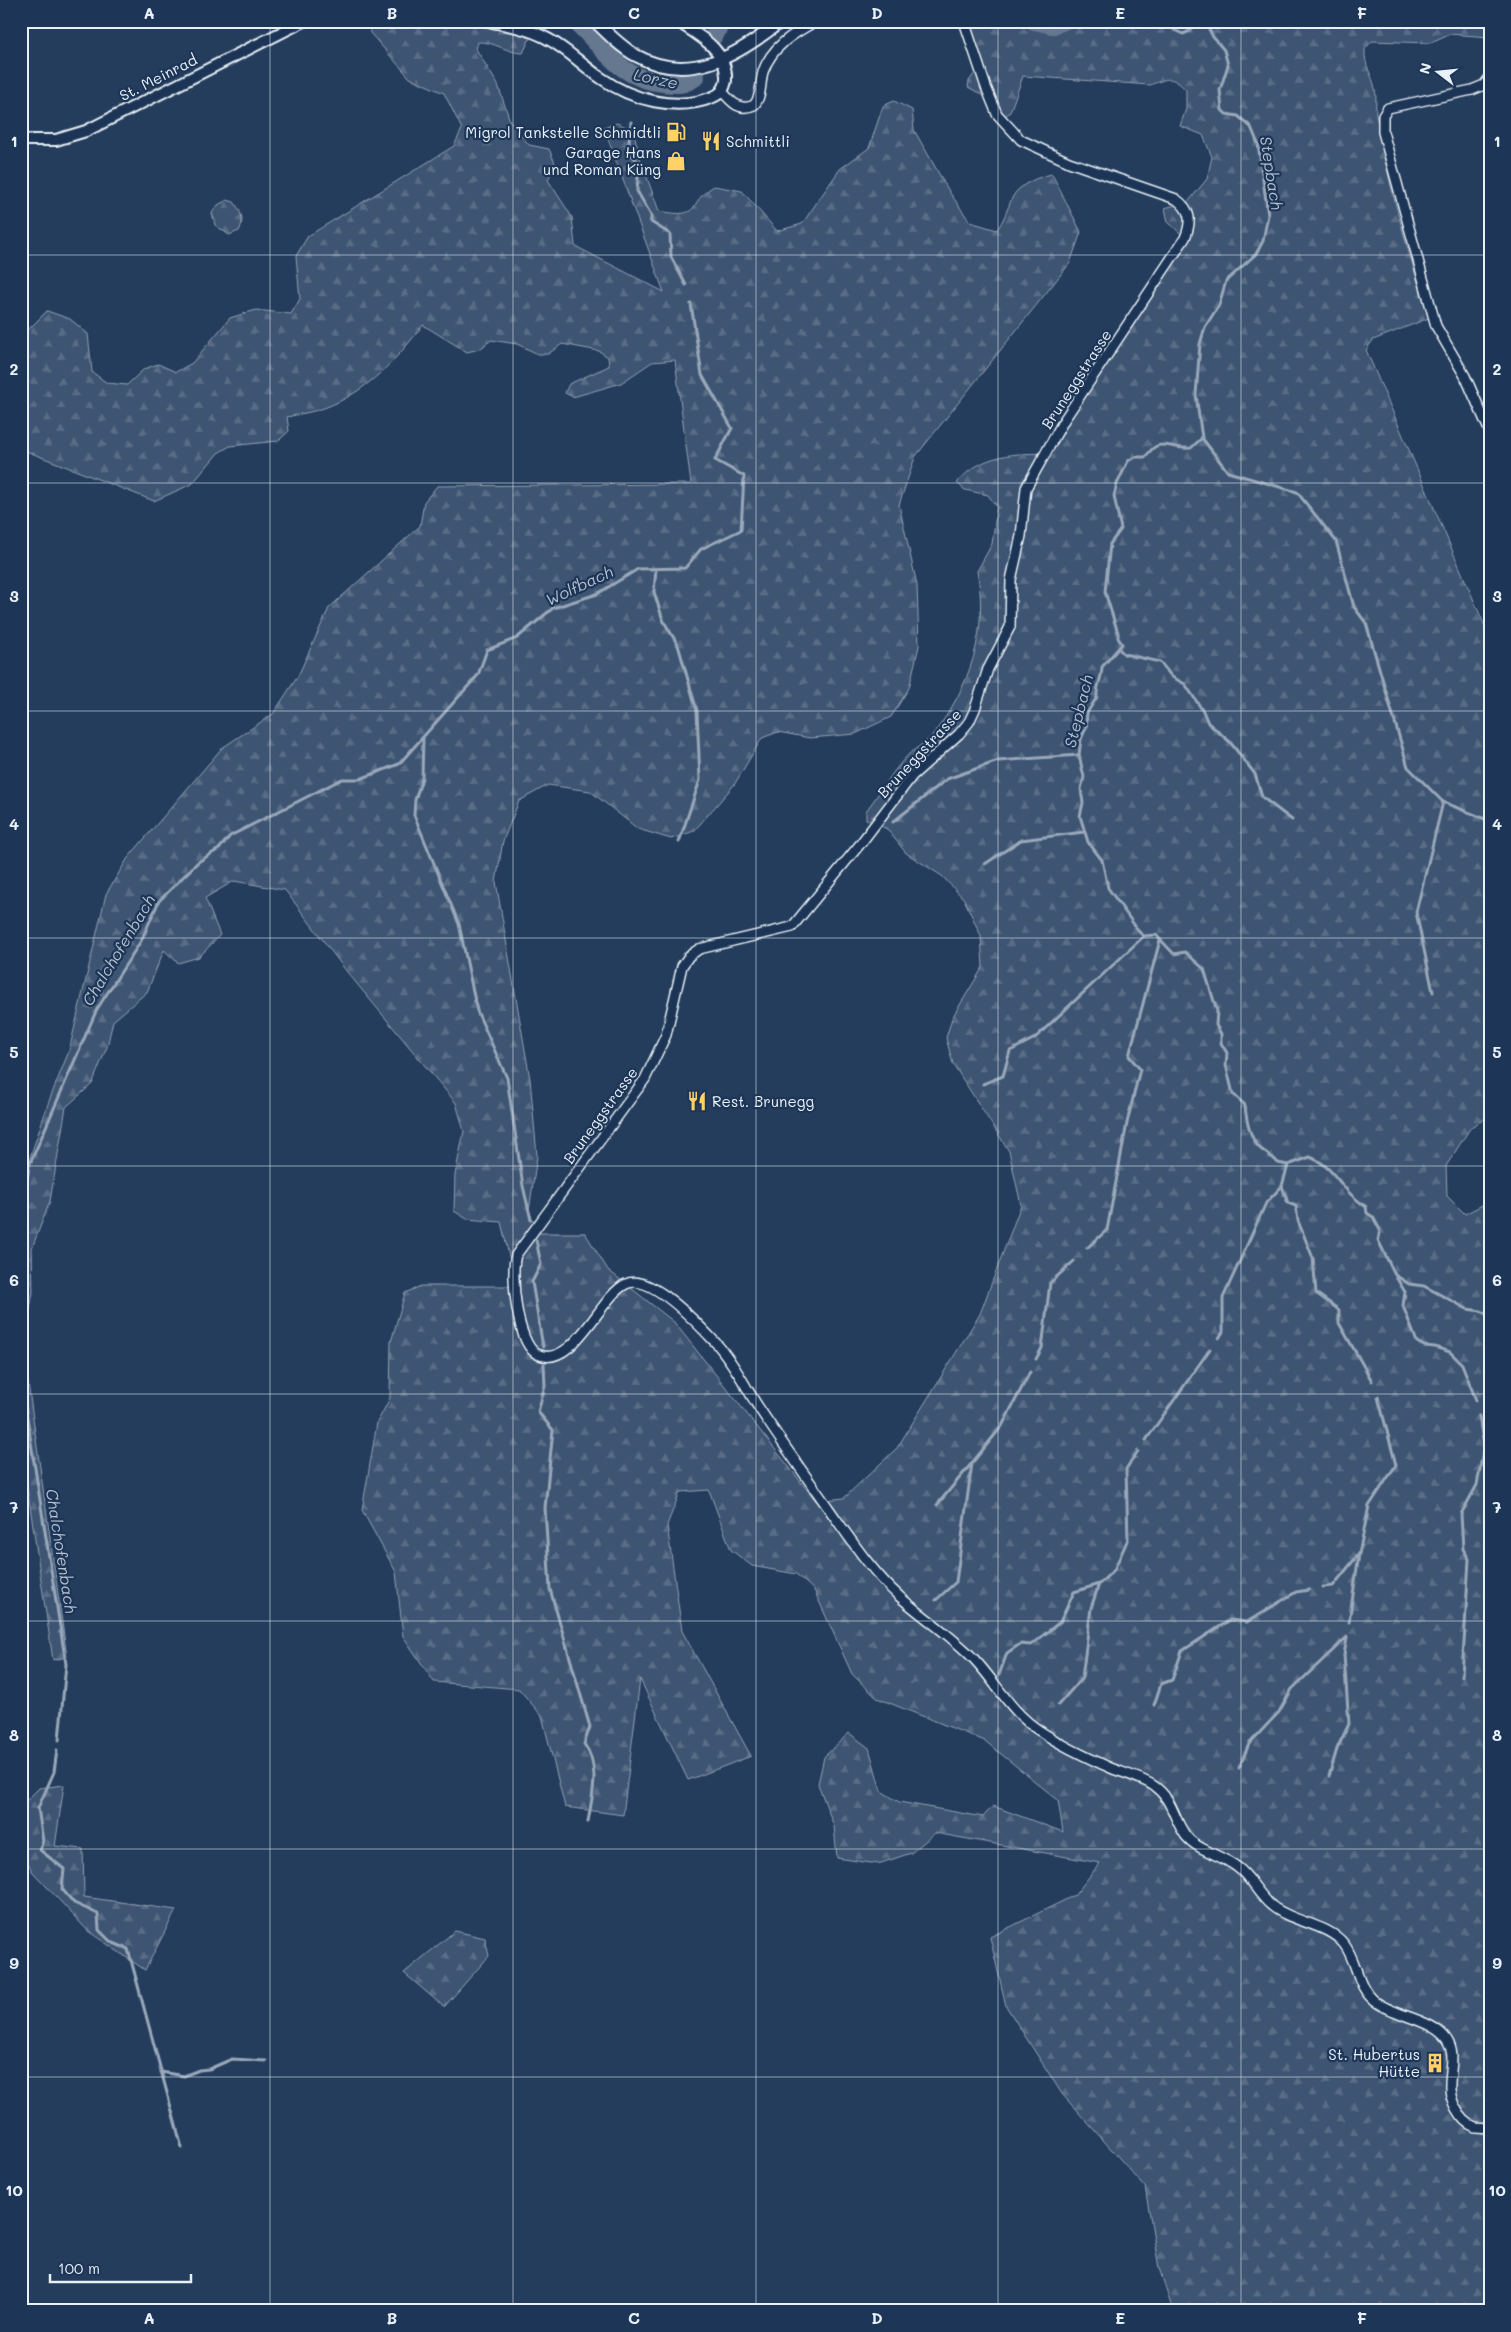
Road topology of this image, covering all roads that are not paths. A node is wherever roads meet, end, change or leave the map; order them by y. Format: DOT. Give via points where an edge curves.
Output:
graph roads {
  1 [pos="304,21"];
  2 [pos="487,21"];
  3 [pos="595,21"];
  4 [pos="677,21"];
  5 [pos="781,21"];
  6 [pos="816,21"];
  7 [pos="964,21"];
  8 [pos="721,60"];
  9 [pos="1490,77"];
  10 [pos="722,92"];
  11 [pos="21,140"];
  12 [pos="1490,432"];
  13 [pos="1490,2128"];
  1 -- 11 [label="street, St. Meinrad" via="86,131 56,140"];
  2 -- 10 [label="street" via="546,38 613,86 644,99 665,103 694,102"];
  3 -- 8 [label="main road" via="636,56 648,60 692,67"];
  4 -- 8 [label="street" via="706,40"];
  5 -- 8 [label="main road" via="749,45"];
  6 -- 10 [label="street" via="780,45 770,56 754,105 736,105"];
  7 -- 13 [label="street, Bruneggstrasse" via="997,114 1021,140 1070,162 1176,199 1186,206 1190,226 1064,420 1026,488 1021,536 1011,580 1010,628 988,669 969,722 912,776 792,927 699,950 689,956 682,966 666,1035 645,1078 516,1255 513,1264 520,1322 530,1348 538,1354 550,1356 563,1351 582,1335 615,1292 627,1283 641,1281 676,1305 718,1344 785,1447 884,1581 974,1659 1030,1725 1087,1757 1158,1788 1172,1805 1184,1832 1193,1843 1237,1867 1271,1906 1343,1942 1360,1982 1374,2001 1442,2033 1452,2050 1449,2085 1453,2103 1466,2121 1475,2127"];
  8 -- 10 [label="street" via="726,76"];
  9 -- 12 [label="street" via="1484,85 1472,90 1388,108 1383,124 1436,326 1465,376"];
}
